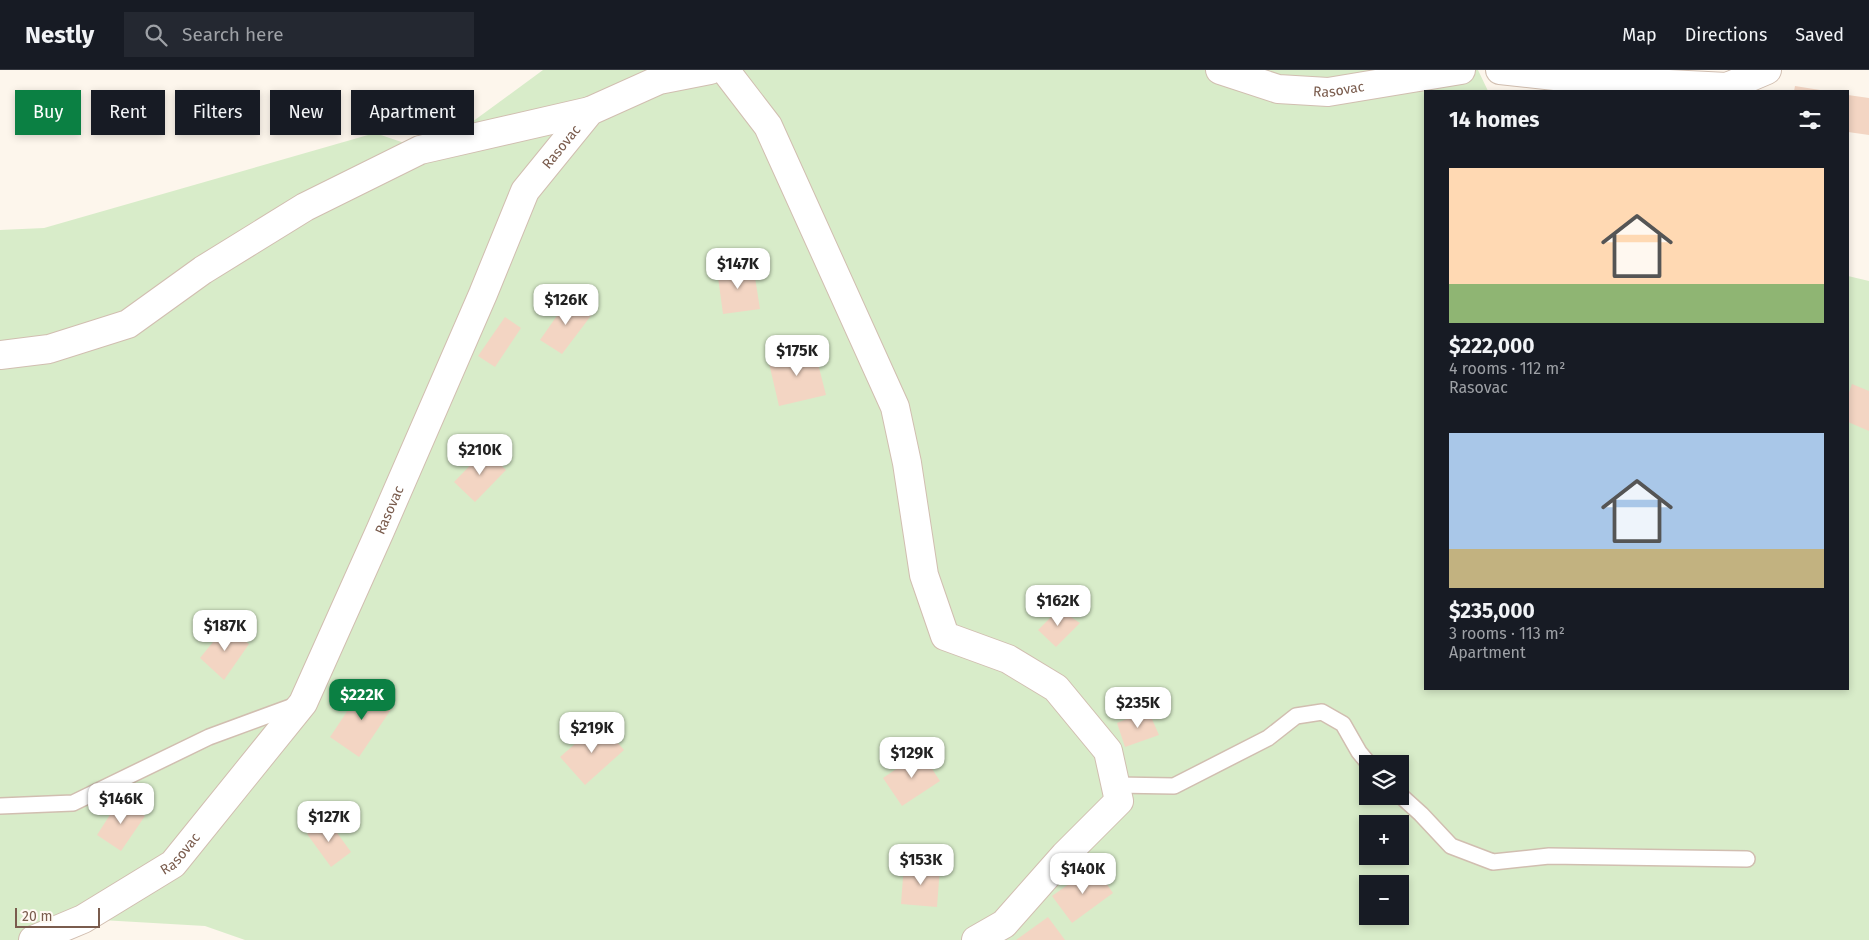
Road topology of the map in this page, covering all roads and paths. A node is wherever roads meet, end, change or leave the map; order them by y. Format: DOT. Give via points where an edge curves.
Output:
graph roads {
  1 [pos="710,70"];
  2 [pos="724,70"];
  3 [pos="1220,70"];
  4 [pos="1461,70"];
  5 [pos="1500,70"];
  6 [pos="1766,70"];
  7 [pos="590,111"];
  8 [pos="0,355"];
  9 [pos="302,703"];
  10 [pos="1362,755"];
  11 [pos="1116,785"];
  12 [pos="1409,803"];
  13 [pos="0,806"];
  14 [pos="1747,859"];
  15 [pos="33,940"];
  16 [pos="976,940"];
  1 -- 7 [label="street, Rasovac" via="659,80"];
  2 -- 11 [label="street" via="768,126 895,407 924,575 945,636 1008,659 1056,688 1108,751"];
  3 -- 4 [label="street, Rasovac" via="1278,89 1328,92"];
  5 -- 6 [label="street" via="1591,80 1728,87"];
  7 -- 8 [label="street" via="420,150 305,207 203,270 128,324 49,349"];
  7 -- 9 [label="street, Rasovac" via="525,191 380,531"];
  9 -- 13 [label="lane" via="209,737 73,802"];
  9 -- 15 [label="street, Rasovac" via="173,864 84,919"];
  10 -- 11 [label="lane" via="1343,724 1322,712 1296,716 1268,738 1174,786"];
  11 -- 16 [label="street" via="1119,801 1065,855 1004,924"];
  12 -- 14 [label="lane" via="1451,846 1493,862 1549,856"];
}
